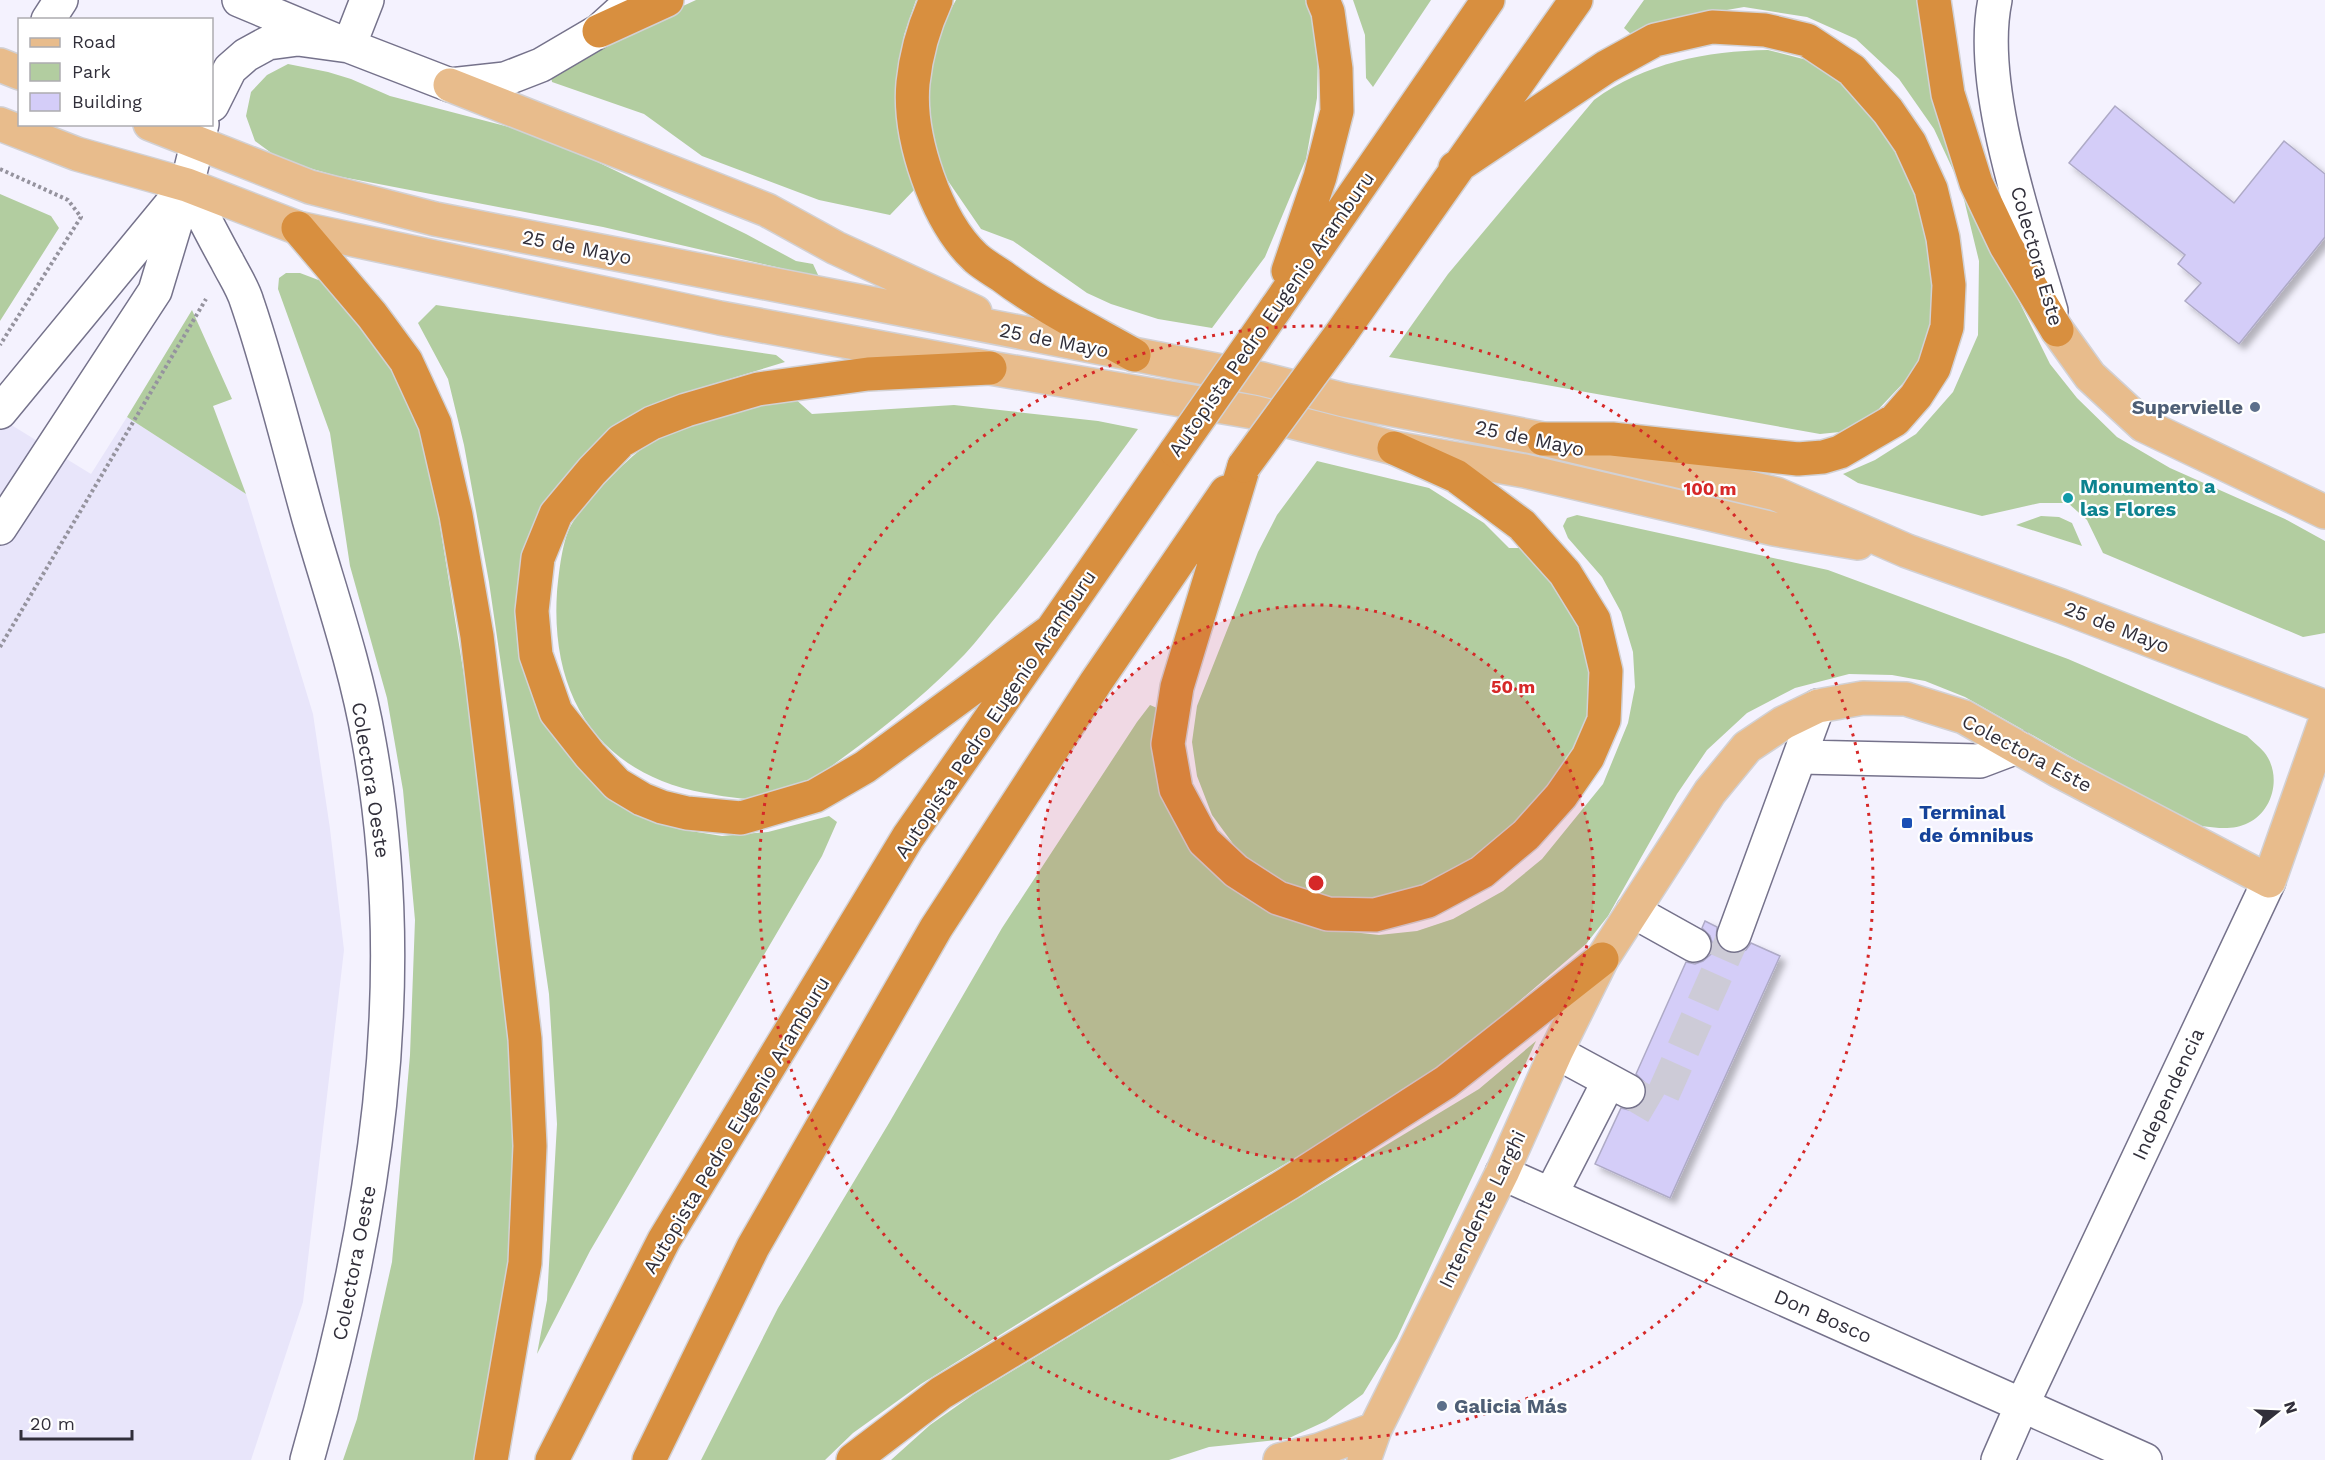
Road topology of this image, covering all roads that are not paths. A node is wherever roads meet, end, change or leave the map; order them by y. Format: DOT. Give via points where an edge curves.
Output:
graph roads {
  1 [pos="61,0"];
  2 [pos="239,0"];
  3 [pos="367,0"];
  4 [pos="634,0"];
  5 [pos="667,0"];
  6 [pos="936,0"];
  7 [pos="1323,0"];
  8 [pos="1488,0"];
  9 [pos="1576,0"];
  10 [pos="1934,0"];
  11 [pos="1995,0"];
  12 [pos="49,18"];
  13 [pos="598,31"];
  14 [pos="349,46"];
  15 [pos="0,65"];
  16 [pos="18,72"];
  17 [pos="450,85"];
  18 [pos="213,103"];
  19 [pos="0,124"];
  20 [pos="160,126"];
  21 [pos="199,134"];
  22 [pos="1455,168"];
  23 [pos="187,185"];
  24 [pos="298,228"];
  25 [pos="1276,308"];
  26 [pos="2057,330"];
  27 [pos="1026,335"];
  28 [pos="1134,355"];
  29 [pos="990,368"];
  30 [pos="0,412"];
  31 [pos="1543,439"];
  32 [pos="1394,448"];
  33 [pos="1244,466"];
  34 [pos="2325,512"];
  35 [pos="0,528"];
  36 [pos="1907,551"];
  37 [pos="1052,630"];
  38 [pos="1818,706"];
  39 [pos="2325,707"];
  40 [pos="2325,723"];
  41 [pos="2017,747"];
  42 [pos="1801,756"];
  43 [pos="2269,881"];
  44 [pos="1633,911"];
  45 [pos="1734,935"];
  46 [pos="1694,945"];
  47 [pos="1602,959"];
  48 [pos="1556,1052"];
  49 [pos="1502,1173"];
  50 [pos="1551,1194"];
  51 [pos="2022,1406"];
  52 [pos="1375,1429"];
  53 [pos="307,1460"];
  54 [pos="491,1460"];
  55 [pos="552,1460"];
  56 [pos="649,1460"];
  57 [pos="853,1460"];
  58 [pos="1280,1460"];
  59 [pos="1364,1460"];
  60 [pos="1998,1460"];
  61 [pos="2145,1460"];
  1 -- 12 [label="street"];
  2 -- 14 [label="street"];
  3 -- 14 [label="street"];
  4 -- 13 [label="street"];
  5 -- 13 [label="highway"];
  6 -- 28 [label="highway" via="920,41 913,85 916,138 931,189 954,231 976,258 1028,295"];
  7 -- 25 [label="highway" via="1336,69 1337,111 1320,177"];
  8 -- 25 [label="highway, Autopista Pedro Eugenio Aramburu"];
  9 -- 22 [label="highway"];
  10 -- 26 [label="highway" via="1948,94 1976,183 2006,246"];
  11 -- 26 [label="street, Colectora Este" via="1994,73 2001,122"];
  13 -- 17 [label="street" via="541,65 505,80"];
  14 -- 17 [label="street"];
  14 -- 18 [label="street" via="298,39 268,43 230,69"];
  15 -- 16 [label="main road"];
  17 -- 27 [label="main road" via="767,210 836,248"];
  19 -- 23 [label="main road, 25 de Mayo" via="77,154"];
  20 -- 21 [label="main road, 25 de Mayo"];
  21 -- 23 [label="street"];
  21 -- 27 [label="main road, 25 de Mayo" via="310,188 435,219"];
  22 -- 31 [label="highway" via="1615,61 1655,40 1712,27 1765,30 1807,40 1852,70 1910,143 1930,189 1943,238 1949,285 1947,327 1934,368 1894,420 1840,453 1798,459 1612,439"];
  22 -- 33 [label="highway, bridge"];
  23 -- 24 [label="main road, 25 de Mayo"];
  23 -- 30 [label="street"];
  23 -- 35 [label="street" via="155,291"];
  23 -- 53 [label="street, Colectora Oeste" via="247,299 350,663 369,741 382,837 388,932 386,1045 373,1159 353,1280"];
  24 -- 29 [label="main road, 25 de Mayo" via="720,318"];
  24 -- 54 [label="highway" via="406,361 435,424 477,636 525,1039 530,1146 525,1263"];
  25 -- 37 [label="highway, Autopista Pedro Eugenio Aramburu, bridge"];
  26 -- 34 [label="main road, Colectora Este" via="2090,376 2143,425"];
  27 -- 28 [label="main road, 25 de Mayo"];
  28 -- 31 [label="main road, 25 de Mayo"];
  29 -- 32 [label="main road, 25 de Mayo" via="1253,412"];
  29 -- 37 [label="highway" via="868,374 758,389 686,410 621,441 556,514 538,558 532,612 536,656 556,712 617,784 662,807 741,818 815,796 865,767"];
  31 -- 36 [label="main road, 25 de Mayo" via="1776,494"];
  32 -- 33 [label="highway" via="1465,483 1522,525 1565,573 1594,620 1606,671 1605,710 1588,757 1561,796 1526,835 1482,872 1428,902 1375,915 1328,914 1278,898 1236,871 1204,841 1176,789 1168,744 1177,687"];
  32 -- 36 [label="main road, 25 de Mayo" via="1525,471 1774,529"];
  33 -- 56 [label="highway" via="1096,682 936,928 753,1247"];
  36 -- 39 [label="main road, 25 de Mayo"];
  37 -- 55 [label="highway, Autopista Pedro Eugenio Aramburu" via="908,837 670,1230"];
  38 -- 41 [label="main road, Colectora Este" via="1863,698 1906,699 1964,717"];
  38 -- 42 [label="street"];
  38 -- 44 [label="main road, Colectora Este" via="1747,747 1710,792"];
  40 -- 43 [label="main road, Independencia"];
  41 -- 42 [label="street" via="1980,761"];
  41 -- 43 [label="main road, Colectora Este"];
  42 -- 45 [label="street"];
  43 -- 51 [label="street, Independencia"];
  44 -- 46 [label="street"];
  44 -- 47 [label="main road, Colectora Este"];
  47 -- 48 [label="main road, Intendente Larghi"];
  47 -- 57 [label="highway" via="1446,1083 1289,1183 941,1393"];
  48 -- 49 [label="main road, Intendente Larghi"];
  48 -- 50 [label="street" via="1619,1086"];
  49 -- 50 [label="street, Don Bosco"];
  49 -- 52 [label="main road, Intendente Larghi"];
  50 -- 51 [label="street, Don Bosco"];
  51 -- 60 [label="street, Independencia"];
  51 -- 61 [label="street, Don Bosco"];
  52 -- 58 [label="main road"];
  52 -- 59 [label="main road, Intendente Larghi"];
}
